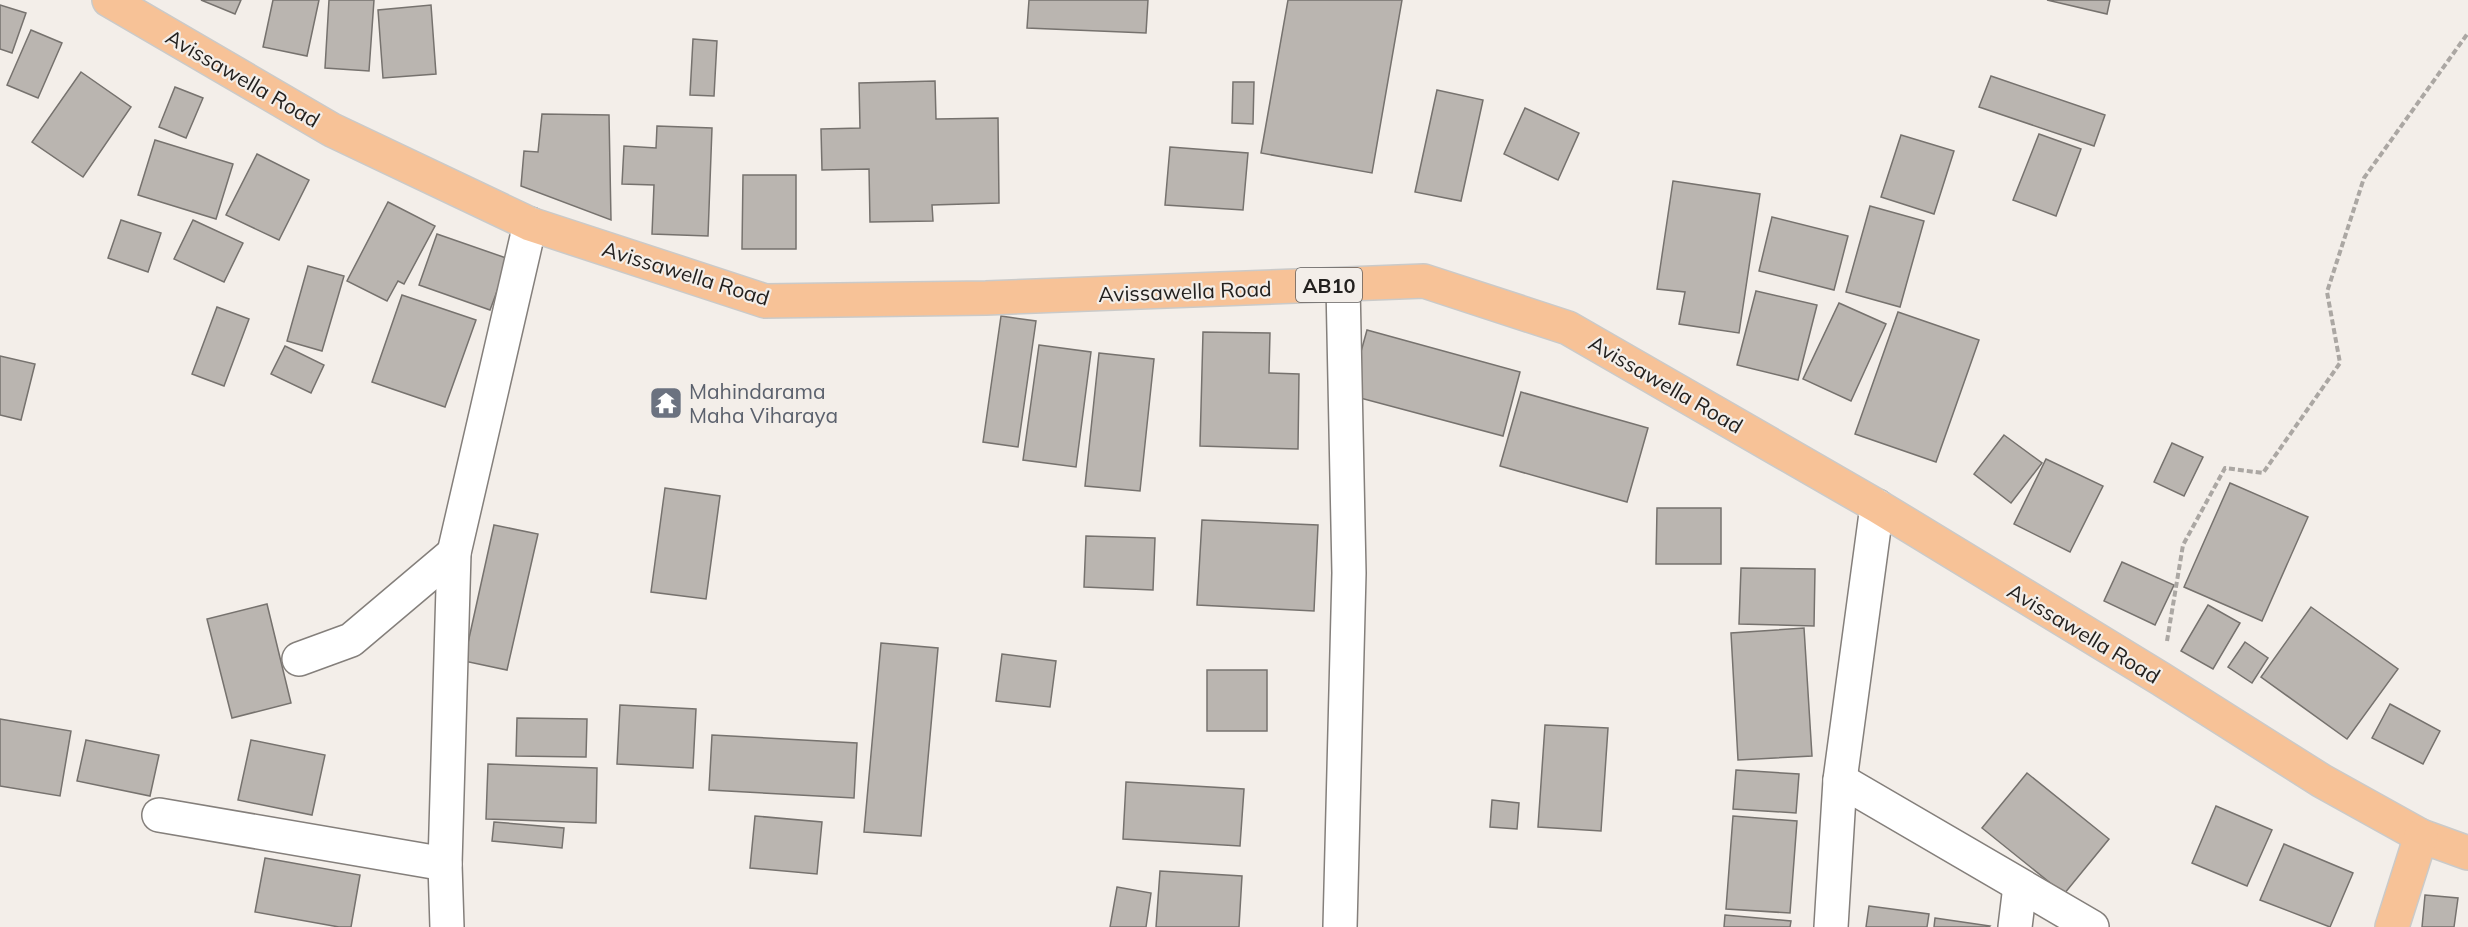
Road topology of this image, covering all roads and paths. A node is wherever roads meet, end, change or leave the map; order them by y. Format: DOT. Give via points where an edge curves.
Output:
graph roads {
  1 [pos="109,0"];
  2 [pos="2468,33"];
  3 [pos="530,224"];
  4 [pos="1343,285"];
  5 [pos="1877,506"];
  6 [pos="454,553"];
  7 [pos="299,659"];
  8 [pos="2161,679"];
  9 [pos="1840,780"];
  10 [pos="159,815"];
  11 [pos="2421,836"];
  12 [pos="2468,853"];
  13 [pos="445,864"];
  14 [pos="2020,886"];
  15 [pos="447,927"];
  16 [pos="1340,927"];
  17 [pos="1831,927"];
  18 [pos="2016,927"];
  19 [pos="2092,927"];
  20 [pos="2392,927"];
  1 -- 3 [label="main road, Avissawella Road / AB10" via="332,130"];
  2 -- 8 [label="path" via="2364,178 2327,292 2340,363 2263,473 2225,468 2183,545"];
  3 -- 4 [label="main road, Avissawella Road / AB10" via="765,301 986,298"];
  3 -- 6 [label="street"];
  4 -- 5 [label="main road, Avissawella Road / AB10" via="1424,281 1568,328"];
  4 -- 16 [label="street" via="1349,573"];
  5 -- 8 [label="main road, Avissawella Road / AB10"];
  5 -- 9 [label="street"];
  6 -- 7 [label="street" via="351,640"];
  6 -- 13 [label="street"];
  8 -- 11 [label="main road, Avissawella Road / AB10" via="2322,781"];
  9 -- 14 [label="street"];
  9 -- 17 [label="street"];
  10 -- 13 [label="street"];
  11 -- 12 [label="main road, Avissawella Road / AB10"];
  11 -- 20 [label="main road"];
  13 -- 15 [label="street"];
  14 -- 18 [label="street"];
  14 -- 19 [label="street"];
}
